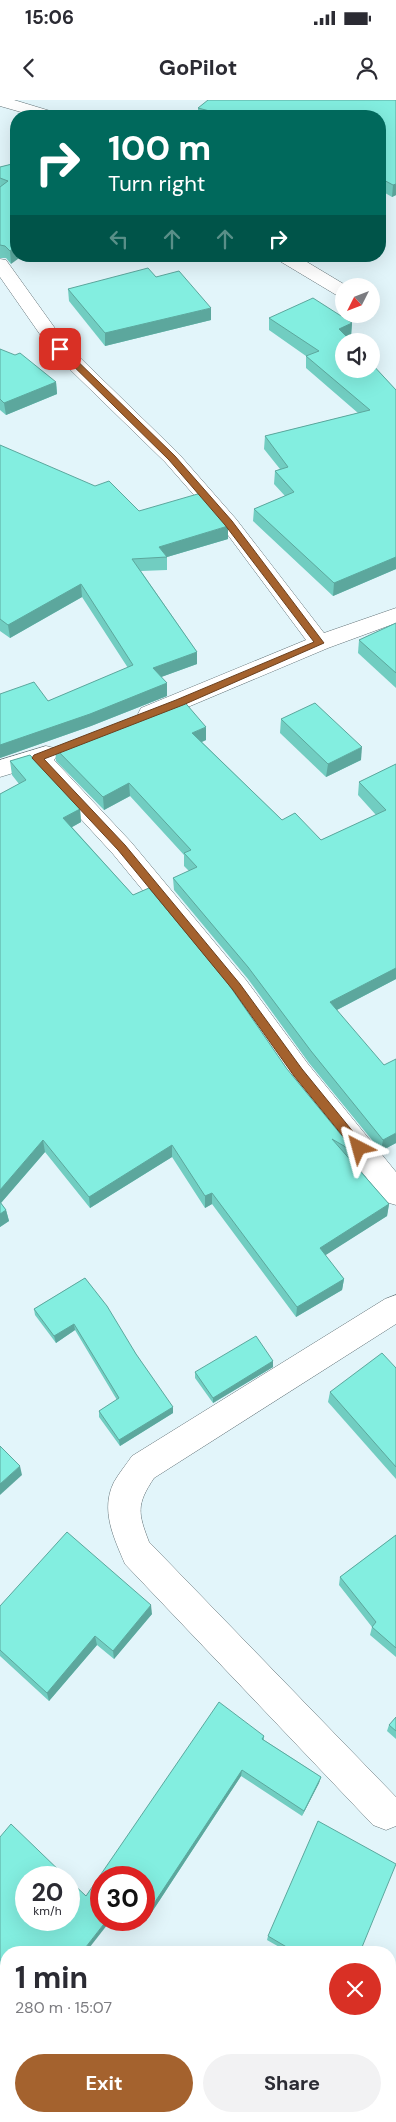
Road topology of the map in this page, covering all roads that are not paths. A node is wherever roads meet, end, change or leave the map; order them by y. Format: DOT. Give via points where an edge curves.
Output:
graph roads {
  1 [pos="1,101"];
  2 [pos="31,110"];
  3 [pos="294,262"];
  4 [pos="0,264"];
  5 [pos="335,287"];
  6 [pos="396,615"];
  7 [pos="320,643"];
  8 [pos="126,723"];
  9 [pos="64,747"];
  10 [pos="37,758"];
  11 [pos="0,769"];
  12 [pos="396,1193"];
  13 [pos="396,1308"];
  14 [pos="386,1812"];
  1 -- 2 [label="street"];
  3 -- 5 [label="street"];
  4 -- 7 [label="street" via="60,349 172,458 228,523"];
  6 -- 7 [label="street"];
  7 -- 8 [label="street"];
  9 -- 10 [label="street"];
  10 -- 11 [label="street"];
  10 -- 12 [label="street" via="122,848 236,987 298,1072"];
  13 -- 14 [label="street" via="143,1467 126,1492 124,1519 137,1553"];
}
